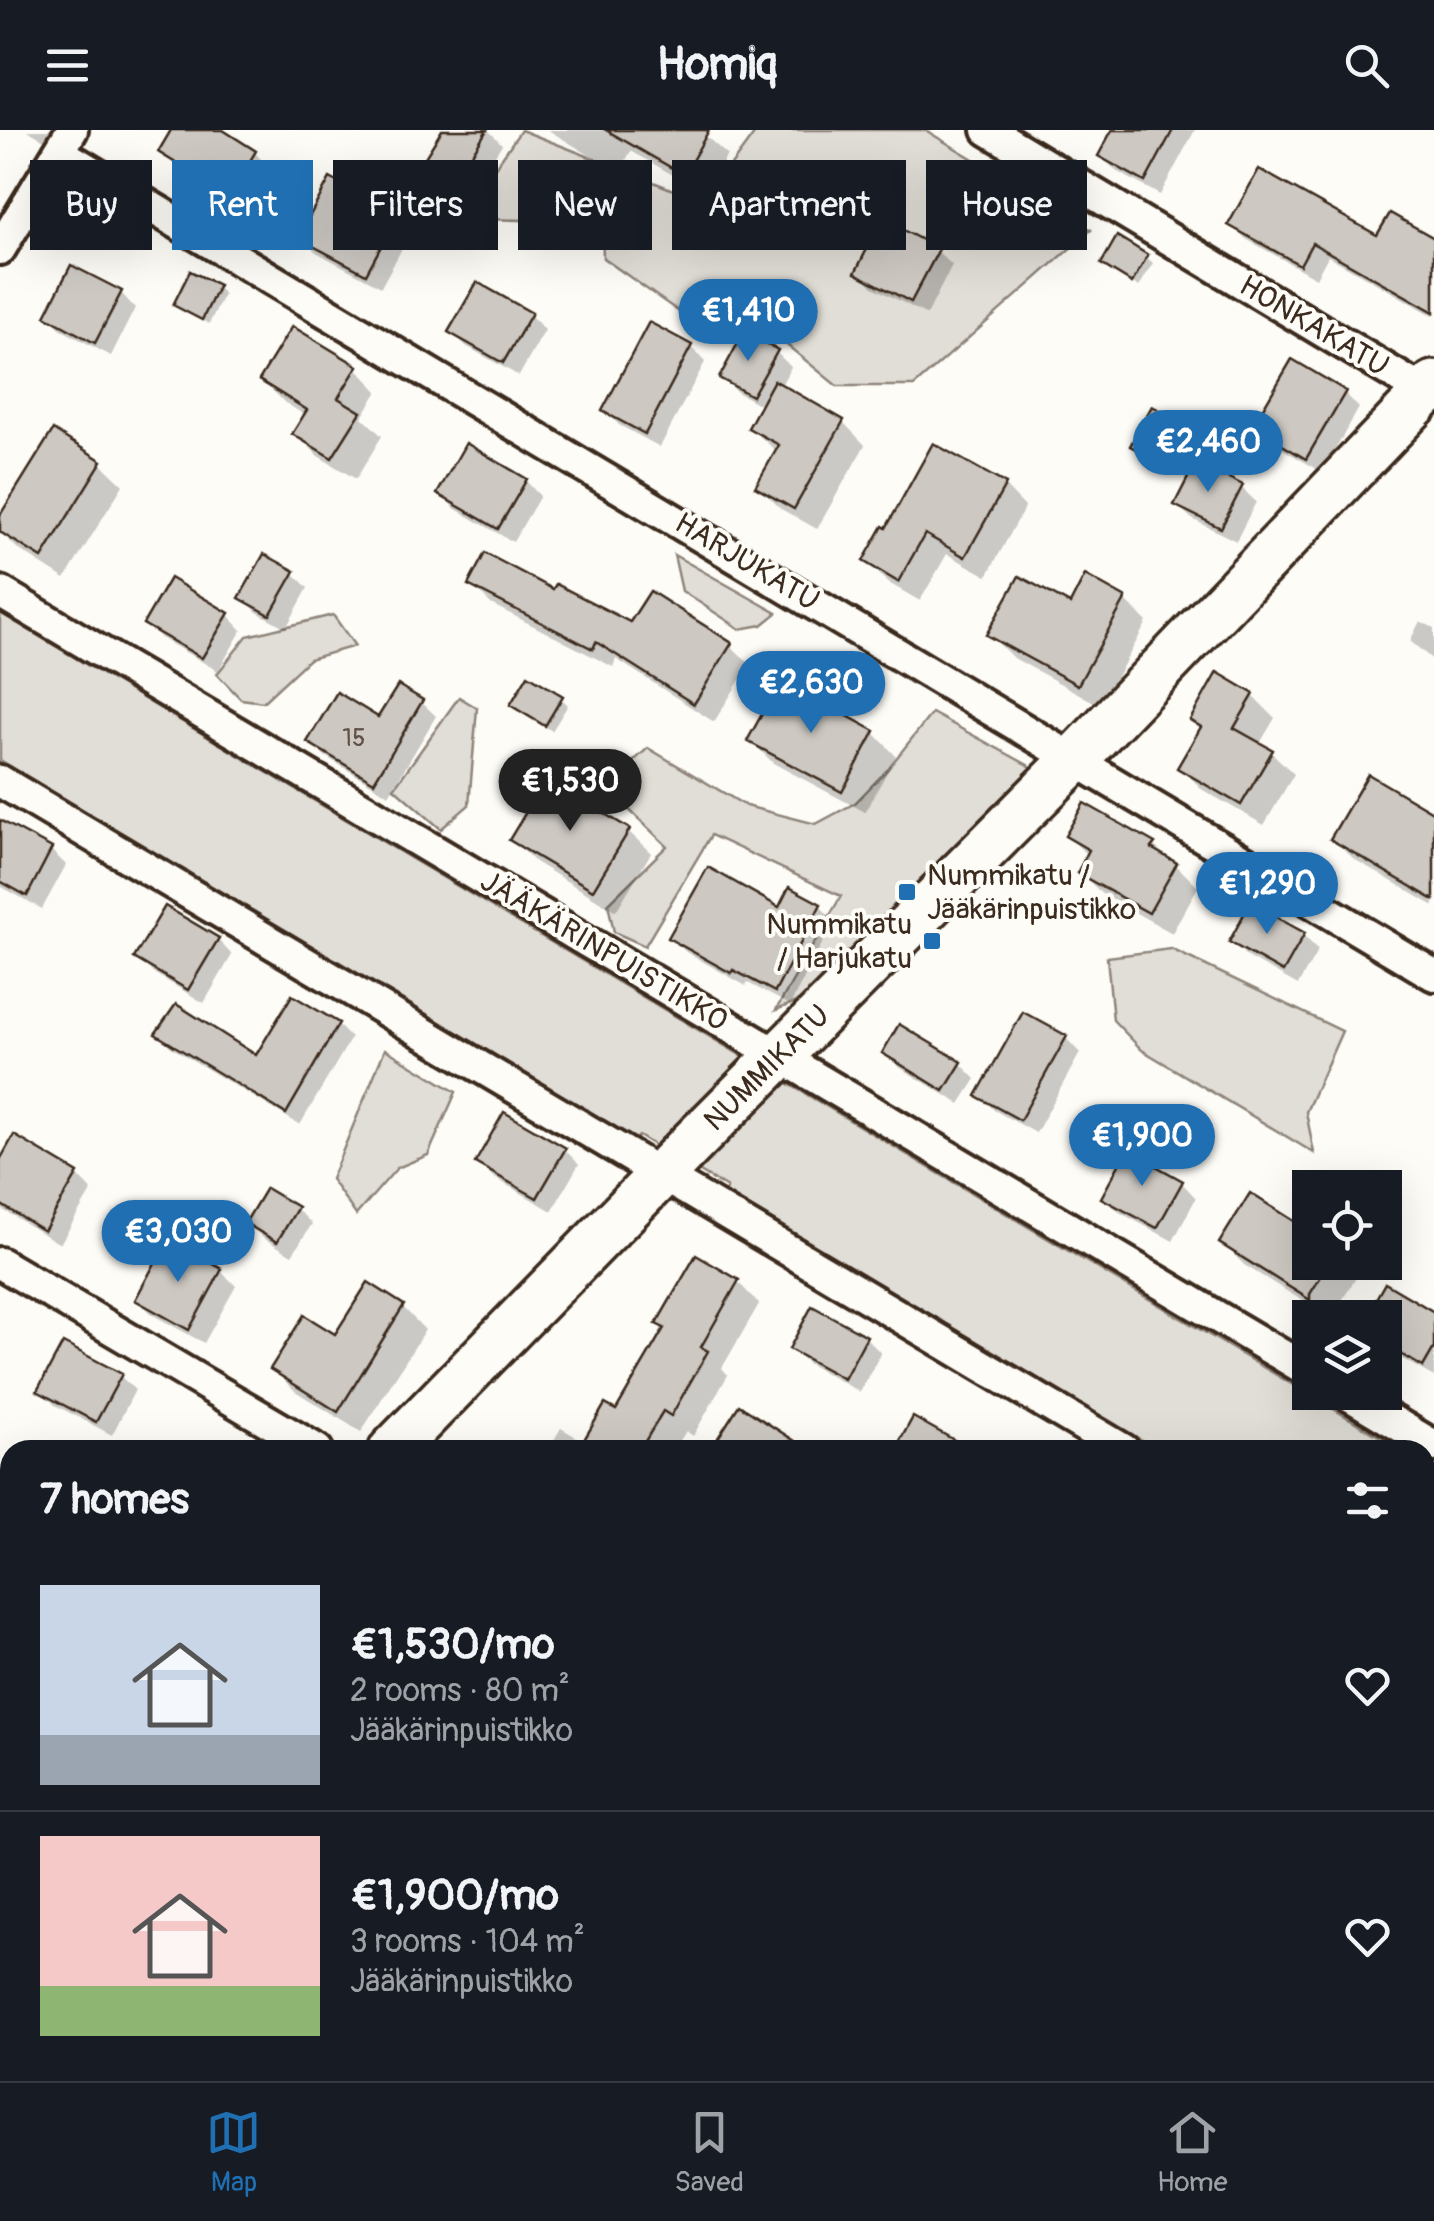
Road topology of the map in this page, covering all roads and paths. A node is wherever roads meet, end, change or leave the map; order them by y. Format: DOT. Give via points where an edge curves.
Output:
graph roads {
  1 [pos="988,130"];
  2 [pos="66,141"];
  3 [pos="0,249"];
  4 [pos="1431,392"];
  5 [pos="0,592"];
  6 [pos="1076,758"];
  7 [pos="0,781"];
  8 [pos="1434,975"];
  9 [pos="780,1056"];
  10 [pos="661,1174"];
  11 [pos="0,1263"];
  12 [pos="1292,1361"];
  13 [pos="1374,1410"];
  14 [pos="299,1440"];
  15 [pos="402,1440"];
  16 [pos="1107,1440"];
  17 [pos="1424,1440"];
  1 -- 4 [label="street, HONKAKATU"];
  2 -- 3 [label="street"];
  2 -- 6 [label="street, HARJUKATU"];
  4 -- 6 [label="street, NUMMIKATU"];
  5 -- 9 [label="street, JÄÄKÄRINPUISTIKKO"];
  6 -- 8 [label="street, HARJUKATU"];
  6 -- 9 [label="street, NUMMIKATU"];
  7 -- 10 [label="street"];
  9 -- 10 [label="street, NUMMIKATU"];
  9 -- 12 [label="street, JÄÄKÄRINPUISTIKKO"];
  10 -- 15 [label="street, NUMMIKATU"];
  10 -- 16 [label="street"];
  11 -- 14 [label="street"];
  13 -- 17 [label="street"];
}
